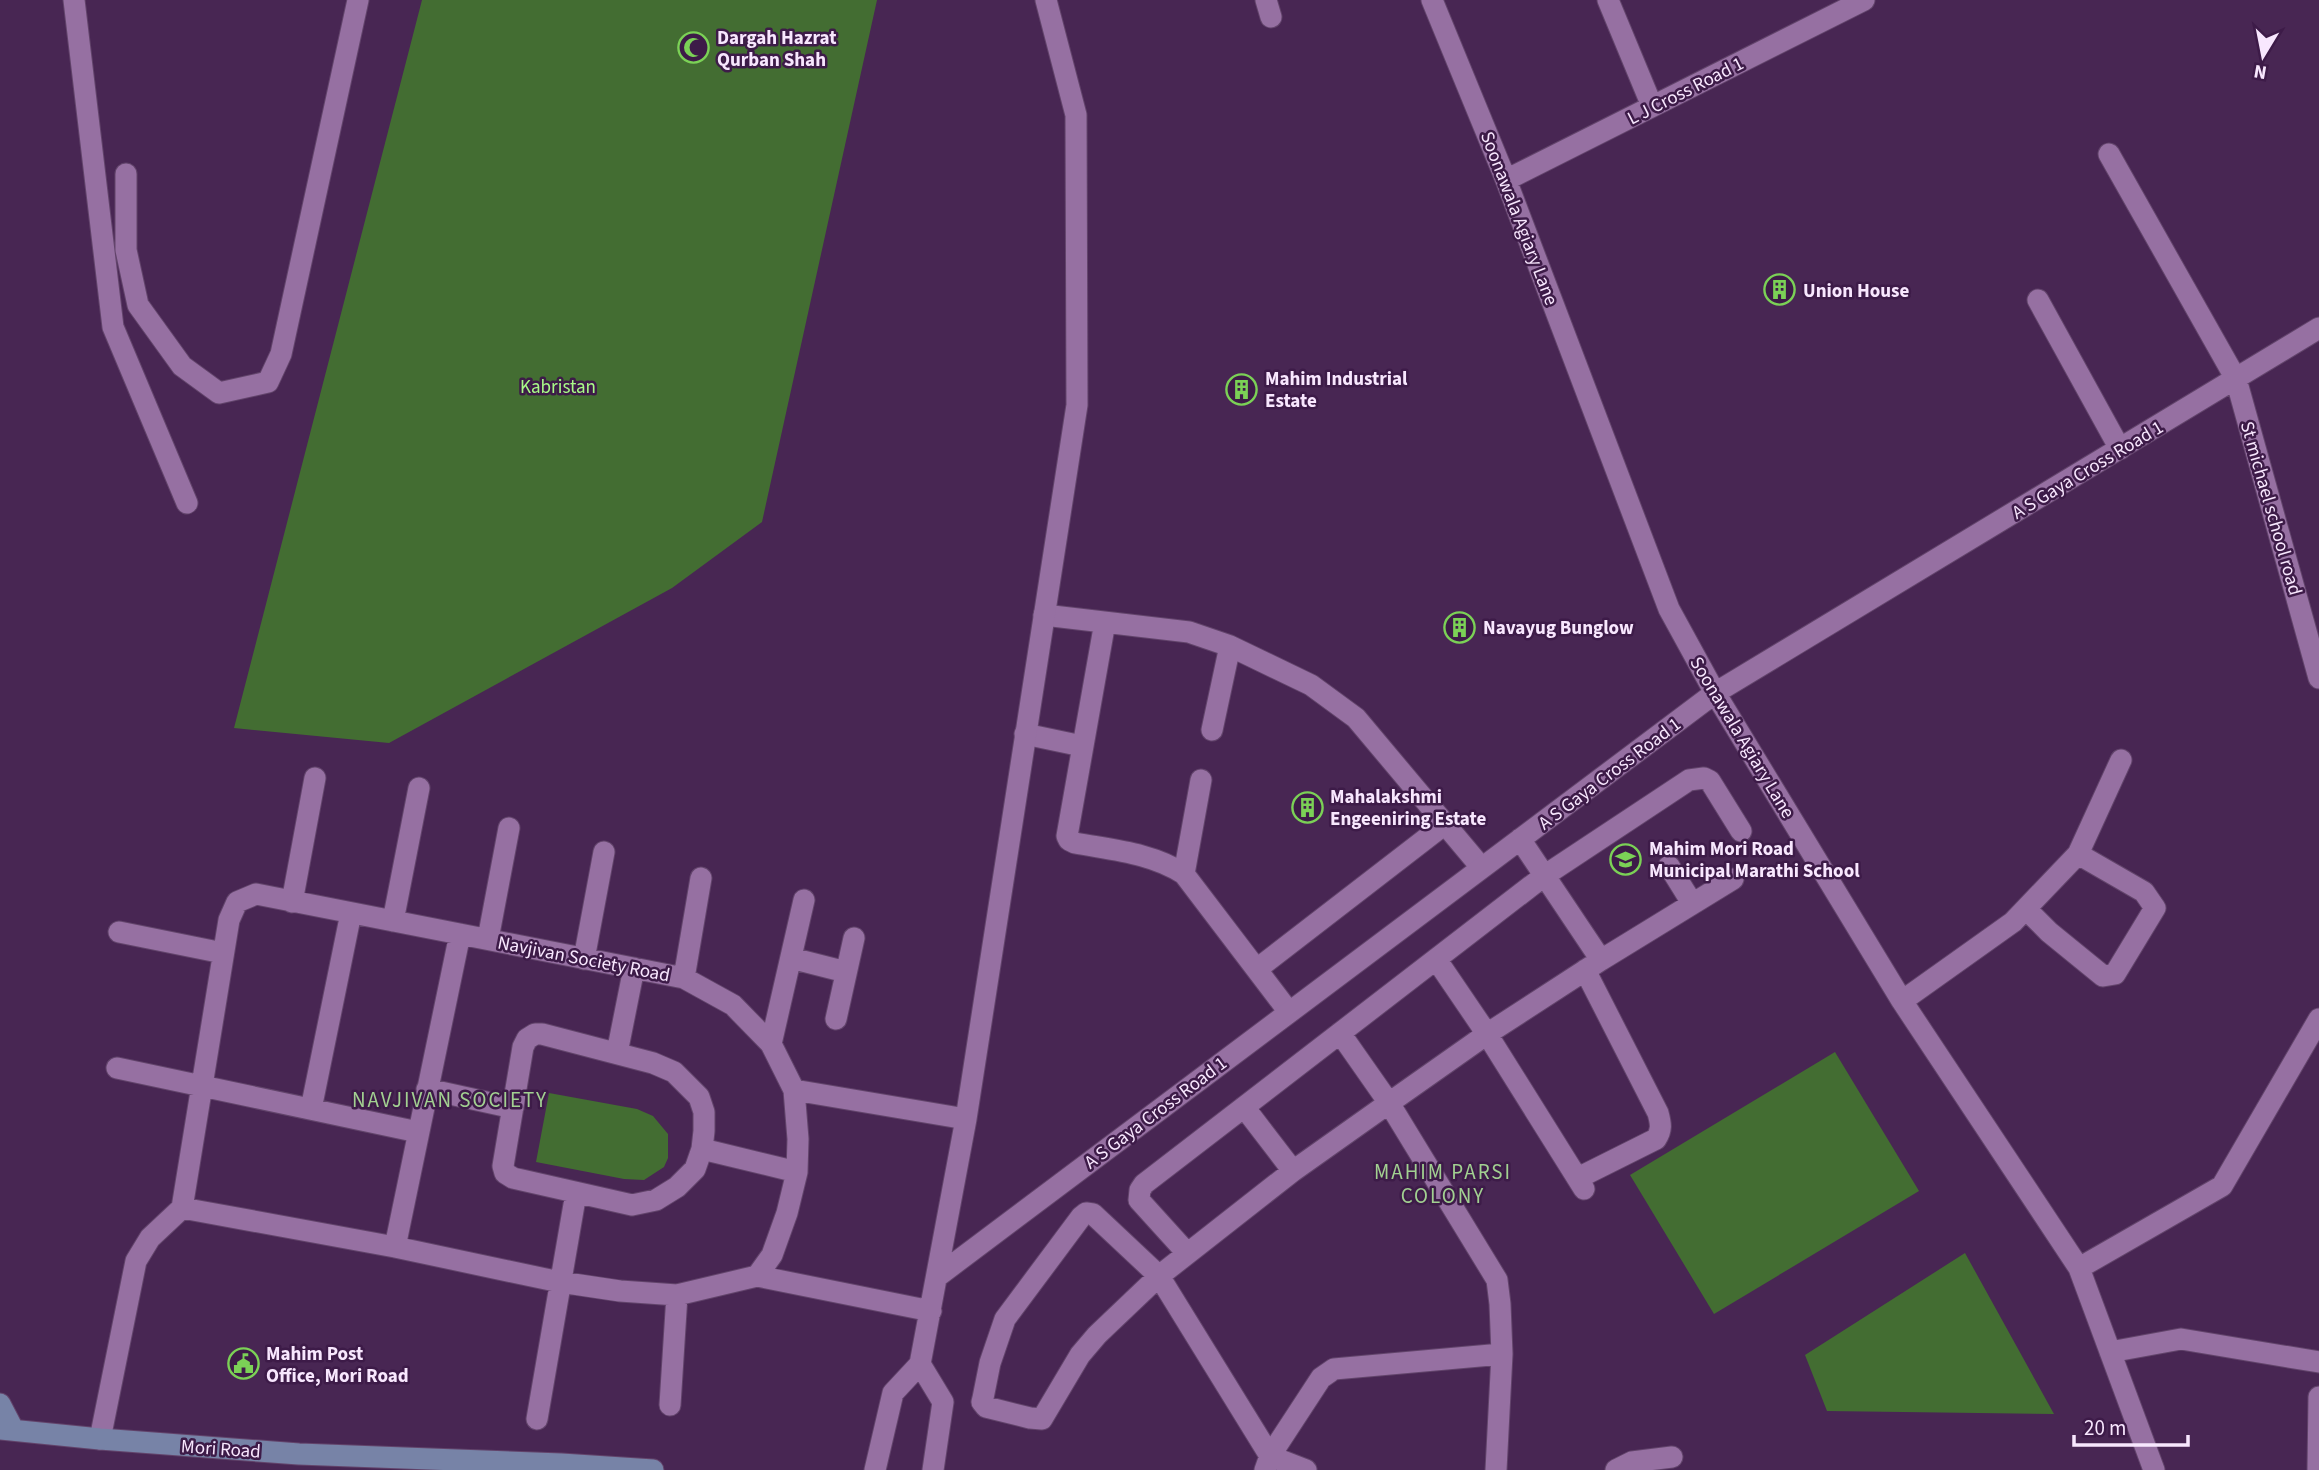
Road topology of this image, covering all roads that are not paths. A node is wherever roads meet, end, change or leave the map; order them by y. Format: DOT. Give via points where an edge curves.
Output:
graph roads {
  1 [pos="74,0"];
  2 [pos="358,0"];
  3 [pos="1046,0"];
  4 [pos="1432,0"];
  5 [pos="1608,0"];
  6 [pos="1857,1"];
  7 [pos="1652,106"];
  8 [pos="2109,154"];
  9 [pos="126,174"];
  10 [pos="1506,180"];
  11 [pos="2038,300"];
  12 [pos="2319,328"];
  13 [pos="2236,379"];
  14 [pos="2120,449"];
  15 [pos="187,503"];
  16 [pos="1044,615"];
  17 [pos="1105,622"];
  18 [pos="1230,646"];
  19 [pos="2319,678"];
  20 [pos="1715,694"];
  21 [pos="1212,730"];
  22 [pos="1025,734"];
  23 [pos="1082,746"];
  24 [pos="2121,760"];
  25 [pos="315,778"];
  26 [pos="1201,780"];
  27 [pos="419,788"];
  28 [pos="1445,824"];
  29 [pos="509,828"];
  30 [pos="1741,831"];
  31 [pos="1521,839"];
  32 [pos="604,852"];
  33 [pos="2078,854"];
  34 [pos="1669,866"];
  35 [pos="1481,867"];
  36 [pos="1184,874"];
  37 [pos="1544,876"];
  38 [pos="701,878"];
  39 [pos="1733,879"];
  40 [pos="804,900"];
  41 [pos="292,902"];
  42 [pos="1692,903"];
  43 [pos="2026,909"];
  44 [pos="351,913"];
  45 [pos="393,921"];
  46 [pos="119,932"];
  47 [pos="460,934"];
  48 [pos="854,938"];
  49 [pos="488,939"];
  50 [pos="223,953"];
  51 [pos="791,958"];
  52 [pos="1436,959"];
  53 [pos="584,960"];
  54 [pos="1593,965"];
  55 [pos="634,968"];
  56 [pos="1257,969"];
  57 [pos="846,972"];
  58 [pos="684,978"];
  59 [pos="1902,1001"];
  60 [pos="1289,1012"];
  61 [pos="2319,1018"];
  62 [pos="836,1019"];
  63 [pos="1340,1033"];
  64 [pos="1487,1034"];
  65 [pos="771,1044"];
  66 [pos="617,1053"];
  67 [pos="117,1069"];
  68 [pos="201,1087"];
  69 [pos="428,1089"];
  70 [pos="794,1090"];
  71 [pos="1389,1103"];
  72 [pos="1244,1107"];
  73 [pos="513,1108"];
  74 [pos="311,1109"];
  75 [pos="966,1119"];
  76 [pos="418,1132"];
  77 [pos="702,1149"];
  78 [pos="1293,1171"];
  79 [pos="797,1172"];
  80 [pos="576,1193"];
  81 [pos="182,1208"];
  82 [pos="395,1247"];
  83 [pos="1187,1253"];
  84 [pos="2079,1268"];
  85 [pos="757,1276"];
  86 [pos="938,1276"];
  87 [pos="1159,1276"];
  88 [pos="560,1282"];
  89 [pos="677,1295"];
  90 [pos="931,1311"];
  91 [pos="2110,1352"];
  92 [pos="1502,1354"];
  93 [pos="2319,1362"];
  94 [pos="920,1364"];
  95 [pos="2319,1397"];
  96 [pos="0,1404"];
  97 [pos="670,1405"];
  98 [pos="537,1419"];
  99 [pos="7,1429"];
  100 [pos="100,1439"];
  101 [pos="1672,1457"];
  102 [pos="298,1462"];
  103 [pos="1267,1463"];
  104 [pos="2318,1469"];
  105 [pos="653,1470"];
  106 [pos="875,1470"];
  107 [pos="933,1470"];
  108 [pos="1306,1470"];
  109 [pos="1496,1470"];
  110 [pos="1616,1470"];
  111 [pos="2154,1470"];
  1 -- 15 [label="street" via="113,327"];
  2 -- 9 [label="street" via="281,354 268,382 219,393 182,366 138,304 126,250"];
  3 -- 16 [label="street" via="1076,115 1077,405"];
  4 -- 10 [label="street, Soonawala Agiary Lane"];
  5 -- 7 [label="street"];
  6 -- 7 [label="street, L J Cross Road 1"];
  7 -- 10 [label="street, L J Cross Road 1"];
  8 -- 13 [label="street, St michael school road"];
  10 -- 20 [label="street, Soonawala Agiary Lane" via="1669,610"];
  11 -- 14 [label="street"];
  12 -- 13 [label="street, A S Gaya Cross Road 1"];
  13 -- 14 [label="street, A S Gaya Cross Road 1"];
  13 -- 19 [label="street, St michael school road"];
  14 -- 20 [label="street, A S Gaya Cross Road 1"];
  16 -- 17 [label="street"];
  16 -- 22 [label="street"];
  17 -- 18 [label="street" via="1189,632"];
  17 -- 23 [label="street"];
  18 -- 21 [label="street"];
  18 -- 28 [label="street" via="1311,685 1356,718"];
  20 -- 31 [label="street, A S Gaya Cross Road 1"];
  20 -- 59 [label="street, Soonawala Agiary Lane"];
  22 -- 23 [label="street"];
  22 -- 75 [label="street"];
  23 -- 36 [label="street" via="1069,840 1155,859"];
  24 -- 33 [label="street"];
  25 -- 41 [label="street"];
  26 -- 36 [label="street"];
  27 -- 45 [label="street"];
  28 -- 35 [label="street"];
  28 -- 56 [label="street"];
  29 -- 49 [label="street"];
  30 -- 37 [label="street" via="1710,781 1689,779"];
  31 -- 35 [label="street, A S Gaya Cross Road 1"];
  31 -- 37 [label="street"];
  32 -- 53 [label="street"];
  33 -- 43 [label="street"];
  33 -- 43 [label="street" via="2144,892 2155,908 2115,974 2103,976"];
  34 -- 42 [label="street"];
  35 -- 60 [label="street, A S Gaya Cross Road 1"];
  36 -- 56 [label="street"];
  37 -- 52 [label="street"];
  37 -- 54 [label="street"];
  38 -- 58 [label="street"];
  39 -- 42 [label="street"];
  40 -- 51 [label="street"];
  41 -- 44 [label="street, Navjivan Society Road"];
  41 -- 50 [label="street, Navjivan Society Road" via="256,894 237,902"];
  42 -- 54 [label="street"];
  43 -- 59 [label="street"];
  44 -- 45 [label="street, Navjivan Society Road"];
  44 -- 74 [label="street"];
  45 -- 47 [label="street, Navjivan Society Road"];
  46 -- 50 [label="street"];
  47 -- 49 [label="street, Navjivan Society Road"];
  47 -- 69 [label="street"];
  48 -- 57 [label="street"];
  49 -- 53 [label="street, Navjivan Society Road"];
  50 -- 68 [label="street, Navjivan Society Road"];
  51 -- 57 [label="street"];
  51 -- 65 [label="street"];
  52 -- 63 [label="street"];
  52 -- 64 [label="street"];
  53 -- 55 [label="street, Navjivan Society Road"];
  54 -- 64 [label="street"];
  54 -- 64 [label="street" via="1658,1113 1661,1124 1656,1139 1582,1184"];
  55 -- 58 [label="street, Navjivan Society Road"];
  55 -- 66 [label="street"];
  56 -- 60 [label="street"];
  57 -- 62 [label="street"];
  58 -- 65 [label="street, Navjivan Society Road" via="733,1005"];
  59 -- 84 [label="street, Soonawala Agiary Lane"];
  60 -- 86 [label="street, A S Gaya Cross Road 1"];
  61 -- 84 [label="street" via="2221,1186"];
  63 -- 71 [label="street"];
  63 -- 72 [label="street"];
  64 -- 71 [label="street"];
  65 -- 70 [label="street, Navjivan Society Road"];
  66 -- 73 [label="street" via="535,1034 523,1047"];
  66 -- 77 [label="street" via="674,1072 699,1097 704,1112"];
  67 -- 68 [label="street"];
  68 -- 74 [label="street"];
  68 -- 81 [label="street, Navjivan Society Road"];
  69 -- 73 [label="street"];
  69 -- 76 [label="street"];
  70 -- 75 [label="street"];
  70 -- 79 [label="street, Navjivan Society Road"];
  71 -- 78 [label="street"];
  71 -- 92 [label="street" via="1497,1280"];
  72 -- 78 [label="street"];
  72 -- 83 [label="street" via="1140,1189 1139,1200"];
  73 -- 80 [label="street" via="505,1173"];
  74 -- 76 [label="street"];
  75 -- 86 [label="street"];
  76 -- 82 [label="street"];
  77 -- 79 [label="street"];
  77 -- 80 [label="street" via="695,1169 656,1200 632,1205"];
  78 -- 83 [label="street"];
  79 -- 85 [label="street, Navjivan Society Road" via="772,1255"];
  80 -- 88 [label="street"];
  81 -- 82 [label="street"];
  81 -- 100 [label="street" via="150,1238 136,1261"];
  82 -- 88 [label="street"];
  83 -- 87 [label="street"];
  84 -- 91 [label="street, Soonawala Agiary Lane"];
  85 -- 89 [label="street"];
  85 -- 90 [label="street"];
  86 -- 90 [label="street"];
  87 -- 87 [label="street" via="1080,1355 1042,1419 984,1406 990,1363 1005,1319 1086,1213 1093,1214"];
  87 -- 103 [label="street"];
  88 -- 89 [label="street"];
  88 -- 98 [label="street"];
  89 -- 97 [label="street"];
  90 -- 94 [label="street"];
  91 -- 93 [label="street" via="2181,1339"];
  91 -- 111 [label="street, Soonawala Agiary Lane"];
  92 -- 103 [label="street" via="1334,1369 1321,1378"];
  92 -- 109 [label="street"];
  94 -- 106 [label="street" via="894,1393"];
  94 -- 107 [label="street" via="943,1402"];
  95 -- 104 [label="street"];
  96 -- 99 [label="main road"];
  99 -- 100 [label="main road, Mori Road"];
  100 -- 102 [label="main road, Mori Road"];
  101 -- 110 [label="street" via="1632,1462"];
  102 -- 105 [label="main road, Mori Road" via="561,1464"];
  103 -- 108 [label="street"];
}
